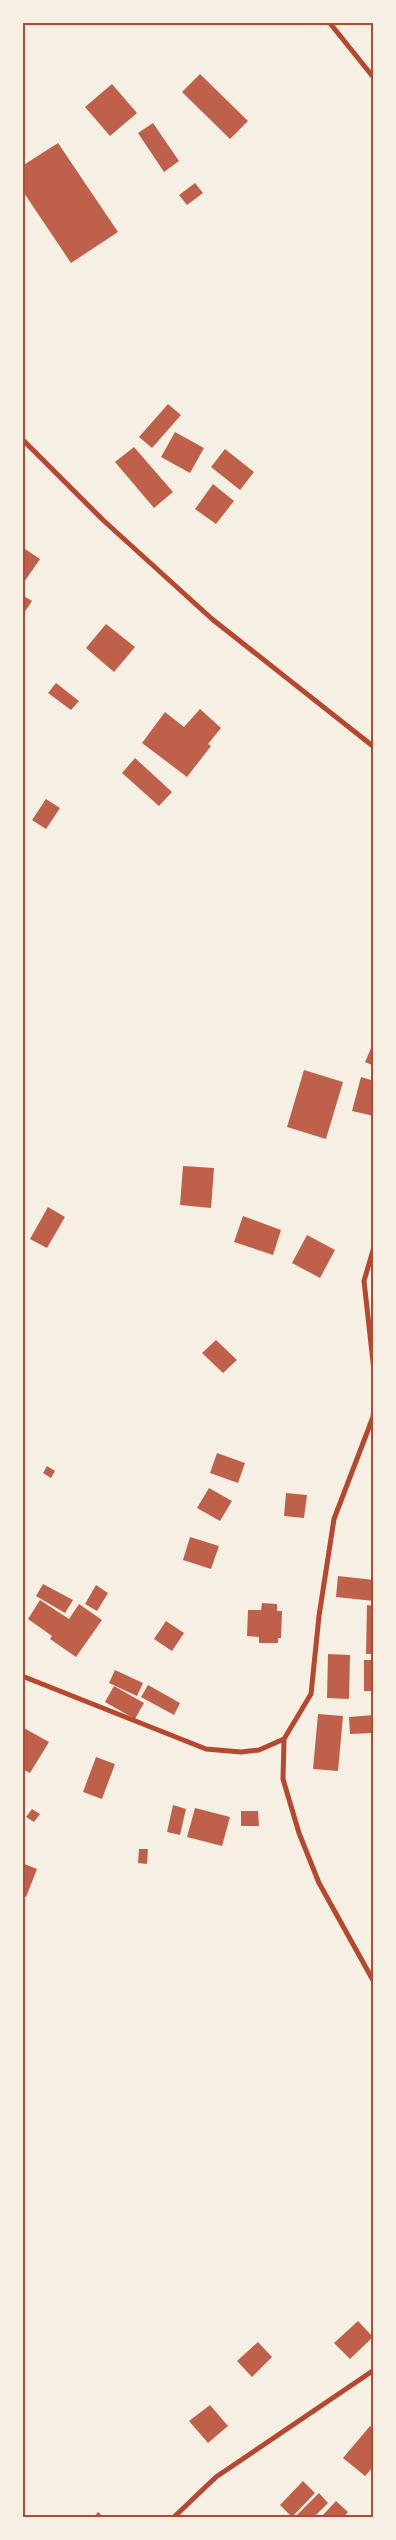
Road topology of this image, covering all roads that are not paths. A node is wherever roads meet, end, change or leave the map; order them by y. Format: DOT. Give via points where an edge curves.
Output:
graph roads {
  1 [pos="329,22"];
  2 [pos="374,78"];
  3 [pos="22,439"];
  4 [pos="374,747"];
  5 [pos="374,1248"];
  6 [pos="374,1372"];
  7 [pos="374,1406"];
  8 [pos="22,1676"];
  9 [pos="284,1739"];
  10 [pos="374,1982"];
  11 [pos="374,2370"];
  12 [pos="174,2518"];
  1 -- 2 [label="street"];
  3 -- 4 [label="street" via="212,619"];
  5 -- 6 [label="street" via="364,1281"];
  7 -- 9 [label="street" via="373,1417 334,1519 311,1694"];
  8 -- 9 [label="street" via="206,1749 259,1750"];
  9 -- 10 [label="street" via="283,1779 299,1833 319,1883"];
  11 -- 12 [label="street" via="216,2477"];
}
